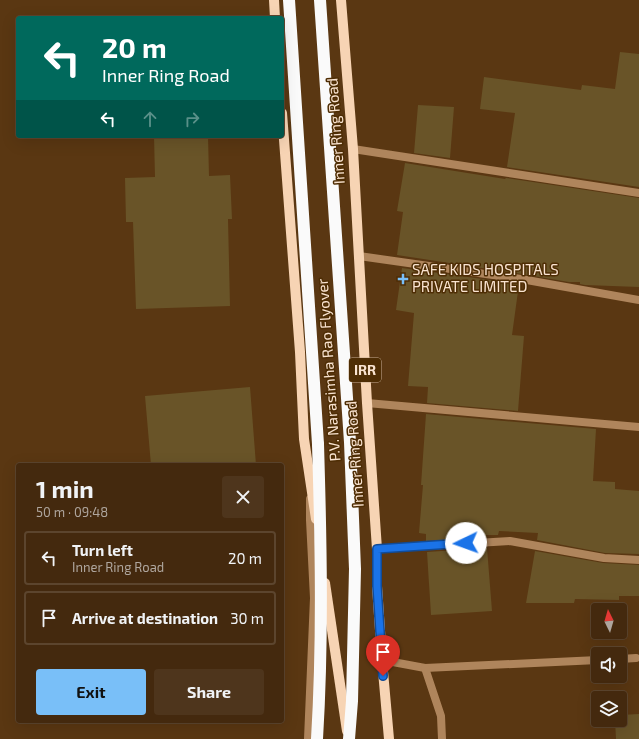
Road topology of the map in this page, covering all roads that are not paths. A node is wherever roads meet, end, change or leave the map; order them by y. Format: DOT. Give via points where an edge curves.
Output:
graph roads {
  1 [pos="274,0"];
  2 [pos="289,0"];
  3 [pos="320,0"];
  4 [pos="341,0"];
  5 [pos="275,16"];
  6 [pos="284,138"];
  7 [pos="353,149"];
  8 [pos="639,193"];
  9 [pos="359,256"];
  10 [pos="639,300"];
  11 [pos="367,403"];
  12 [pos="639,427"];
  13 [pos="310,478"];
  14 [pos="377,549"];
  15 [pos="639,560"];
  16 [pos="636,658"];
  17 [pos="627,659"];
  18 [pos="382,660"];
  19 [pos="591,660"];
  20 [pos="425,668"];
  21 [pos="308,739"];
  22 [pos="317,739"];
  23 [pos="349,739"];
  24 [pos="389,739"];
  25 [pos="442,739"];
  1 -- 5 [label="main road"];
  2 -- 22 [label="highway, P.V. Narasimha Rao Flyover, bridge" via="318,444 321,568 320,698"];
  3 -- 23 [label="highway, P.V. Narasimha Rao Flyover" via="350,442 354,569"];
  4 -- 7 [label="main road, Inner Ring Road / IRR"];
  6 -- 13 [label="main road" via="304,439"];
  7 -- 8 [label="street"];
  7 -- 9 [label="main road, Inner Ring Road / IRR"];
  9 -- 10 [label="street" via="521,279"];
  9 -- 11 [label="main road, Inner Ring Road / IRR"];
  11 -- 12 [label="street"];
  11 -- 14 [label="main road, Inner Ring Road / IRR"];
  13 -- 21 [label="street" via="314,598"];
  13 -- 23 [label="main road"];
  14 -- 15 [label="street" via="510,541 604,558"];
  14 -- 18 [label="main road, Inner Ring Road / IRR"];
  16 -- 17 [label="street"];
  18 -- 20 [label="street"];
  18 -- 24 [label="main road, Inner Ring Road / IRR"];
  19 -- 20 [label="street"];
  20 -- 25 [label="street" via="441,716"];
}
